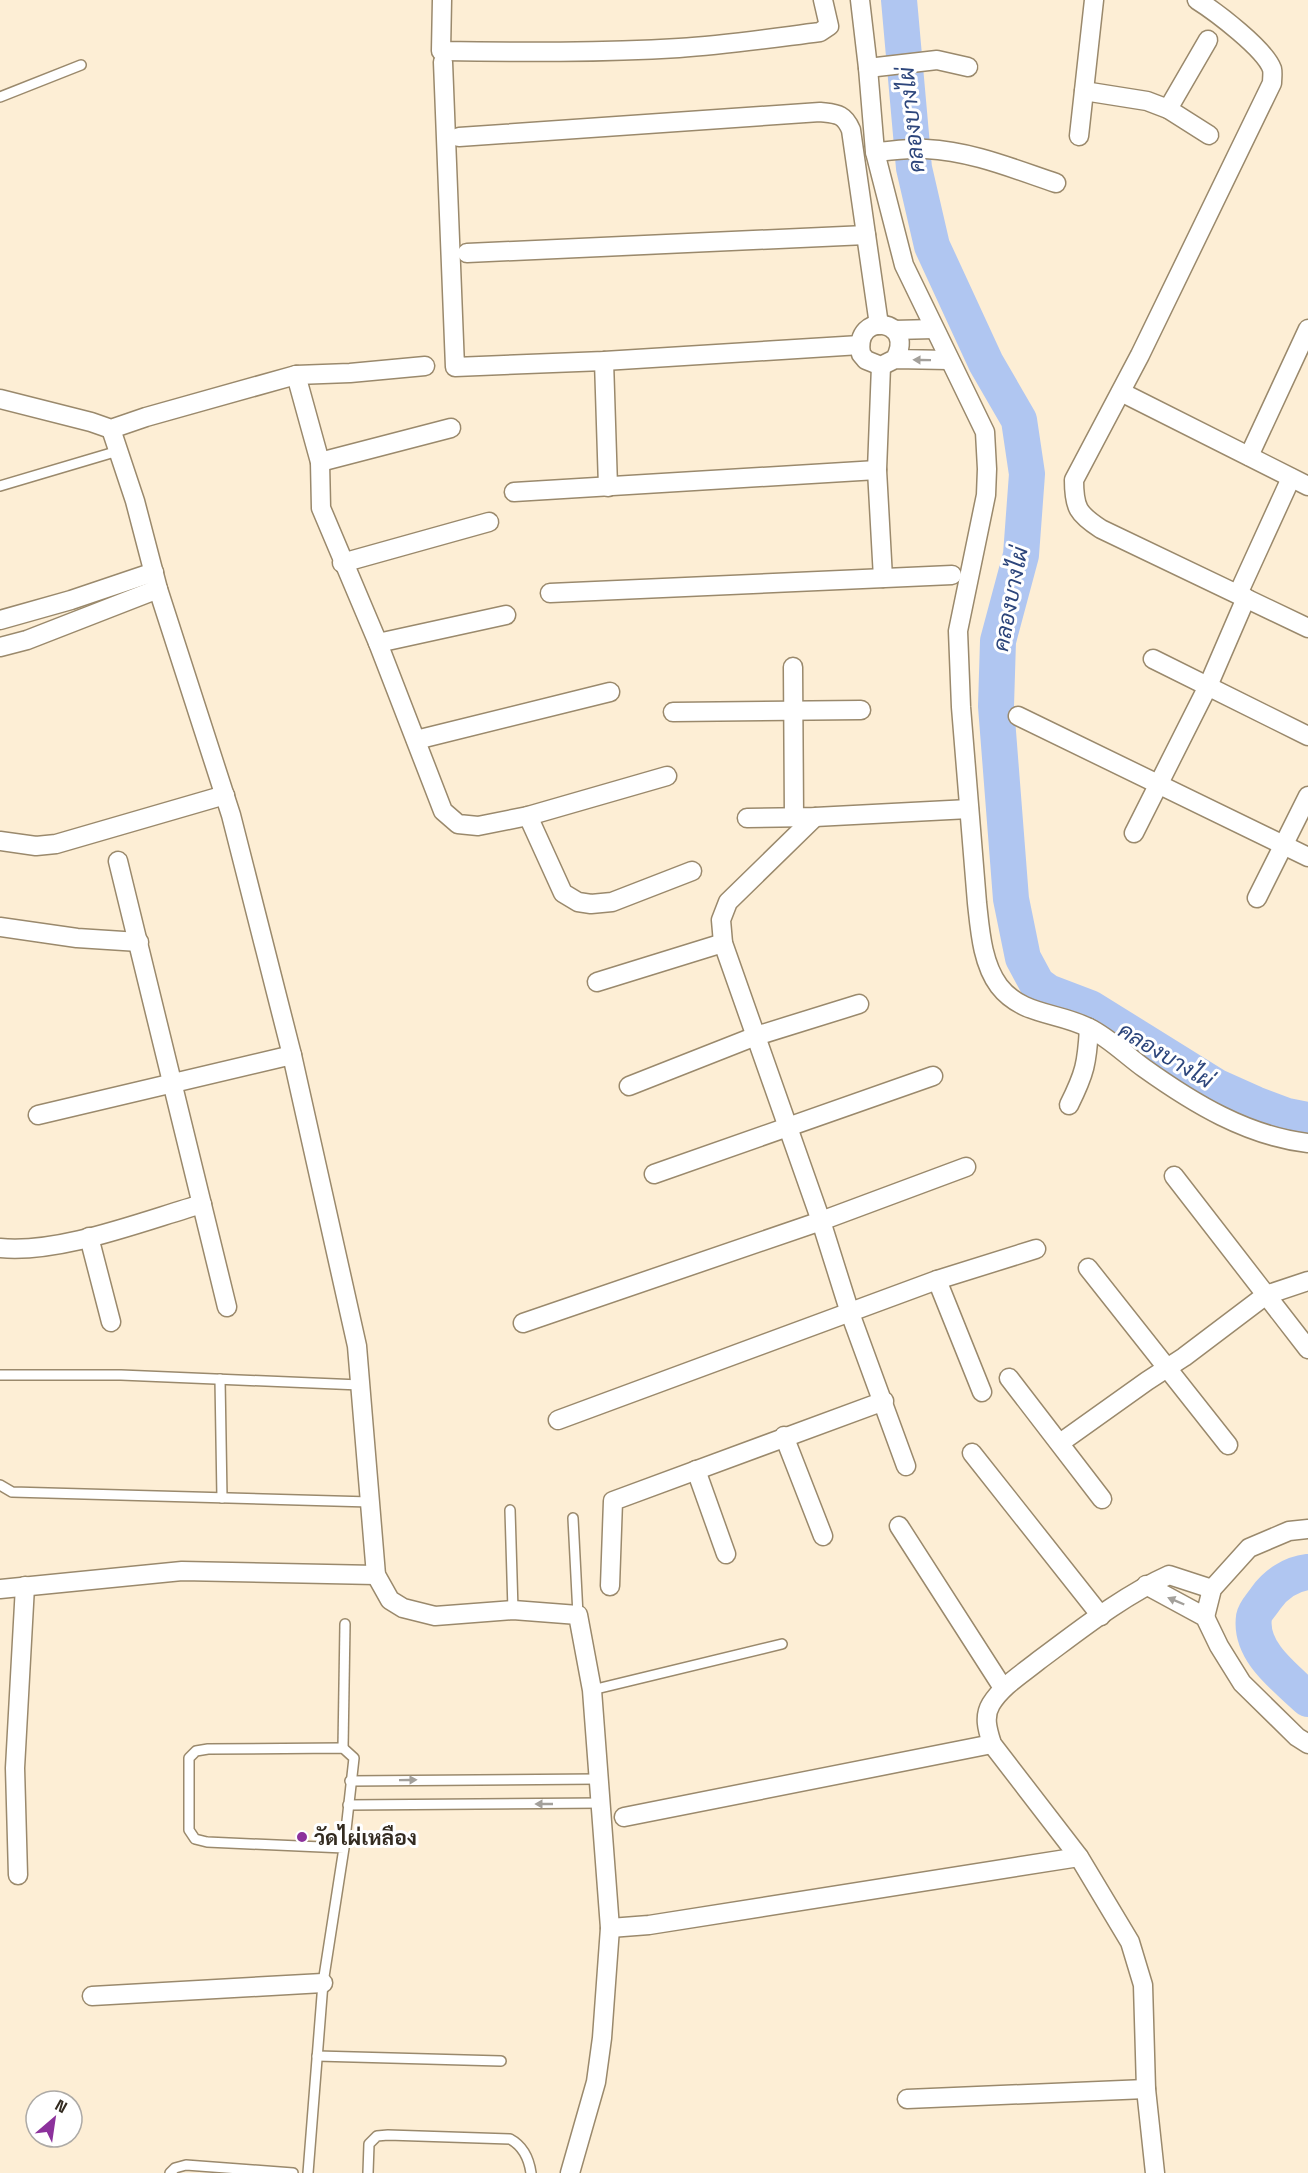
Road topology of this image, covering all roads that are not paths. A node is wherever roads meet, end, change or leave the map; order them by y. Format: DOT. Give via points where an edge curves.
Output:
graph roads {
  1 [pos="442,0"];
  2 [pos="823,0"];
  3 [pos="860,0"];
  4 [pos="1094,0"];
  5 [pos="1197,0"];
  6 [pos="1208,40"];
  7 [pos="443,62"];
  8 [pos="81,65"];
  9 [pos="968,67"];
  10 [pos="868,68"];
  11 [pos="1084,91"];
  12 [pos="0,97"];
  13 [pos="1168,109"];
  14 [pos="1209,135"];
  15 [pos="1079,136"];
  16 [pos="459,137"];
  17 [pos="875,152"];
  18 [pos="1056,183"];
  19 [pos="866,236"];
  20 [pos="467,253"];
  21 [pos="886,328"];
  22 [pos="934,329"];
  23 [pos="1308,329"];
  24 [pos="860,345"];
  25 [pos="949,360"];
  26 [pos="604,361"];
  27 [pos="888,362"];
  28 [pos="425,366"];
  29 [pos="296,375"];
  30 [pos="1121,392"];
  31 [pos="0,399"];
  32 [pos="451,428"];
  33 [pos="111,429"];
  34 [pos="118,451"];
  35 [pos="1249,456"];
  36 [pos="320,462"];
  37 [pos="877,470"];
  38 [pos="1292,478"];
  39 [pos="0,486"];
  40 [pos="1308,486"];
  41 [pos="608,487"];
  42 [pos="514,492"];
  43 [pos="489,522"];
  44 [pos="342,562"];
  45 [pos="952,575"];
  46 [pos="883,578"];
  47 [pos="156,580"];
  48 [pos="550,593"];
  49 [pos="1242,596"];
  50 [pos="506,615"];
  51 [pos="0,620"];
  52 [pos="1308,628"];
  53 [pos="378,643"];
  54 [pos="0,647"];
  55 [pos="1153,659"];
  56 [pos="793,668"];
  57 [pos="1208,686"];
  58 [pos="610,692"];
  59 [pos="793,710"];
  60 [pos="861,710"];
  61 [pos="673,712"];
  62 [pos="1018,716"];
  63 [pos="1308,736"];
  64 [pos="416,740"];
  65 [pos="667,776"];
  66 [pos="1157,785"];
  67 [pos="225,795"];
  68 [pos="1308,796"];
  69 [pos="969,809"];
  70 [pos="528,816"];
  71 [pos="794,817"];
  72 [pos="815,817"];
  73 [pos="747,818"];
  74 [pos="1134,833"];
  75 [pos="0,841"];
  76 [pos="1284,844"];
  77 [pos="1308,857"];
  78 [pos="118,861"];
  79 [pos="692,871"];
  80 [pos="1257,898"];
  81 [pos="0,927"];
  82 [pos="139,942"];
  83 [pos="723,943"];
  84 [pos="597,982"];
  85 [pos="859,1004"];
  86 [pos="1089,1028"];
  87 [pos="756,1036"];
  88 [pos="292,1055"];
  89 [pos="933,1076"];
  90 [pos="171,1084"];
  91 [pos="629,1086"];
  92 [pos="1069,1105"];
  93 [pos="38,1115"];
  94 [pos="788,1127"];
  95 [pos="1308,1143"];
  96 [pos="966,1167"];
  97 [pos="654,1174"];
  98 [pos="1174,1176"];
  99 [pos="202,1204"];
  100 [pos="821,1221"];
  101 [pos="90,1237"];
  102 [pos="0,1248"];
  103 [pos="1036,1249"];
  104 [pos="1088,1268"];
  105 [pos="937,1280"];
  106 [pos="1308,1281"];
  107 [pos="1266,1295"];
  108 [pos="226,1307"];
  109 [pos="850,1313"];
  110 [pos="111,1322"];
  111 [pos="523,1323"];
  112 [pos="1308,1349"];
  113 [pos="1168,1367"];
  114 [pos="0,1375"];
  115 [pos="1009,1378"];
  116 [pos="220,1379"];
  117 [pos="360,1385"];
  118 [pos="982,1392"];
  119 [pos="884,1401"];
  120 [pos="558,1420"];
  121 [pos="784,1436"];
  122 [pos="1060,1443"];
  123 [pos="1228,1445"];
  124 [pos="972,1453"];
  125 [pos="906,1466"];
  126 [pos="696,1470"];
  127 [pos="0,1485"];
  128 [pos="222,1498"];
  129 [pos="1102,1499"];
  130 [pos="370,1502"];
  131 [pos="510,1510"];
  132 [pos="573,1518"];
  133 [pos="899,1526"];
  134 [pos="1308,1530"];
  135 [pos="823,1536"];
  136 [pos="726,1554"];
  137 [pos="376,1575"];
  138 [pos="1146,1585"];
  139 [pos="610,1586"];
  140 [pos="25,1587"];
  141 [pos="0,1589"];
  142 [pos="1212,1589"];
  143 [pos="513,1610"];
  144 [pos="578,1615"];
  145 [pos="1101,1616"];
  146 [pos="1206,1617"];
  147 [pos="345,1624"];
  148 [pos="782,1644"];
  149 [pos="1003,1688"];
  150 [pos="592,1690"];
  151 [pos="992,1744"];
  152 [pos="1308,1744"];
  153 [pos="343,1748"];
  154 [pos="8,1768"];
  155 [pos="598,1779"];
  156 [pos="350,1781"];
  157 [pos="602,1803"];
  158 [pos="348,1805"];
  159 [pos="624,1817"];
  160 [pos="344,1848"];
  161 [pos="1079,1857"];
  162 [pos="18,1875"];
  163 [pos="610,1928"];
  164 [pos="323,1983"];
  165 [pos="92,1996"];
  166 [pos="317,2056"];
  167 [pos="501,2061"];
  168 [pos="1146,2089"];
  169 [pos="907,2099"];
  170 [pos="170,2173"];
  171 [pos="293,2173"];
  172 [pos="308,2173"];
  173 [pos="368,2173"];
  174 [pos="531,2173"];
  175 [pos="570,2173"];
  176 [pos="1155,2173"];
  1 -- 2 [label="street" via="441,51 568,52 678,48 820,32 829,26"];
  3 -- 10 [label="street"];
  4 -- 11 [label="street"];
  5 -- 30 [label="street" via="1263,54 1273,71 1272,83"];
  6 -- 13 [label="street"];
  7 -- 26 [label="street" via="456,367"];
  8 -- 12 [label="lane"];
  9 -- 10 [label="street" via="937,60"];
  10 -- 17 [label="street"];
  11 -- 13 [label="street" via="1148,100"];
  11 -- 15 [label="street"];
  13 -- 14 [label="street"];
  16 -- 19 [label="street" via="819,112 839,115 847,119 851,130"];
  17 -- 18 [label="street" via="925,148 982,159"];
  17 -- 22 [label="street" via="904,266"];
  19 -- 20 [label="street"];
  19 -- 21 [label="street"];
  21 -- 22 [label="street"];
  21 -- 24 [label="street" via="871,326"];
  21 -- 27 [label="street" via="899,337 901,345"];
  22 -- 25 [label="street"];
  23 -- 35 [label="street"];
  24 -- 26 [label="street"];
  24 -- 27 [label="street" via="866,360"];
  25 -- 27 [label="street, one-way"];
  25 -- 69 [label="street" via="985,432 987,469 986,495 958,631"];
  26 -- 41 [label="street"];
  27 -- 37 [label="street"];
  28 -- 29 [label="street"];
  29 -- 33 [label="street"];
  29 -- 36 [label="street"];
  30 -- 35 [label="street"];
  30 -- 49 [label="street" via="1074,480 1074,499 1083,518"];
  31 -- 33 [label="street"];
  32 -- 36 [label="street"];
  33 -- 34 [label="street"];
  34 -- 39 [label="lane"];
  34 -- 47 [label="street"];
  35 -- 38 [label="street"];
  36 -- 44 [label="street" via="321,508"];
  37 -- 41 [label="street"];
  37 -- 46 [label="street"];
  38 -- 40 [label="street"];
  38 -- 49 [label="street"];
  41 -- 42 [label="street"];
  43 -- 44 [label="street"];
  44 -- 53 [label="street"];
  45 -- 46 [label="street"];
  46 -- 48 [label="street"];
  47 -- 51 [label="street"];
  47 -- 54 [label="street" via="27,640"];
  47 -- 67 [label="street"];
  49 -- 52 [label="street"];
  49 -- 57 [label="street"];
  50 -- 53 [label="street"];
  53 -- 64 [label="street"];
  55 -- 57 [label="street"];
  56 -- 59 [label="street"];
  57 -- 63 [label="street"];
  57 -- 66 [label="street"];
  58 -- 64 [label="street"];
  59 -- 60 [label="street"];
  59 -- 61 [label="street"];
  59 -- 71 [label="street"];
  62 -- 66 [label="street"];
  64 -- 70 [label="street" via="443,811 458,824 478,826"];
  65 -- 70 [label="street"];
  66 -- 74 [label="street"];
  66 -- 76 [label="street"];
  67 -- 75 [label="street" via="56,844 36,846"];
  67 -- 88 [label="street"];
  68 -- 76 [label="street"];
  69 -- 72 [label="street"];
  69 -- 86 [label="street" via="980,930 989,970 1000,987 1017,1001 1051,1017"];
  70 -- 79 [label="street" via="564,893 578,902 612,902"];
  71 -- 72 [label="street"];
  71 -- 73 [label="street"];
  72 -- 83 [label="street" via="728,902 721,920"];
  76 -- 77 [label="street"];
  76 -- 80 [label="street"];
  78 -- 82 [label="street"];
  81 -- 82 [label="street"];
  82 -- 90 [label="street"];
  83 -- 84 [label="street"];
  83 -- 87 [label="street"];
  85 -- 87 [label="street"];
  86 -- 92 [label="street" via="1083,1079"];
  86 -- 95 [label="street" via="1226,1119 1283,1140"];
  87 -- 91 [label="street"];
  87 -- 94 [label="street"];
  88 -- 90 [label="street"];
  88 -- 117 [label="street" via="357,1346"];
  89 -- 94 [label="street"];
  90 -- 93 [label="street"];
  90 -- 99 [label="street"];
  94 -- 97 [label="street"];
  94 -- 100 [label="street"];
  96 -- 100 [label="street"];
  98 -- 107 [label="street"];
  99 -- 101 [label="street"];
  99 -- 108 [label="street"];
  100 -- 109 [label="street"];
  100 -- 111 [label="street"];
  101 -- 102 [label="street" via="36,1248"];
  101 -- 110 [label="street"];
  103 -- 105 [label="street"];
  104 -- 113 [label="street"];
  105 -- 109 [label="street"];
  105 -- 118 [label="street"];
  106 -- 107 [label="street"];
  107 -- 112 [label="street"];
  107 -- 113 [label="street"];
  109 -- 119 [label="street"];
  109 -- 120 [label="street"];
  113 -- 122 [label="street"];
  113 -- 123 [label="street"];
  114 -- 116 [label="lane"];
  115 -- 122 [label="street"];
  116 -- 117 [label="lane"];
  116 -- 128 [label="lane"];
  117 -- 130 [label="street"];
  119 -- 121 [label="street"];
  119 -- 125 [label="street"];
  121 -- 126 [label="street"];
  121 -- 135 [label="street"];
  122 -- 129 [label="street"];
  124 -- 145 [label="street"];
  126 -- 136 [label="street"];
  126 -- 139 [label="street" via="613,1501"];
  127 -- 128 [label="lane" via="12,1492"];
  128 -- 130 [label="lane"];
  130 -- 137 [label="street"];
  131 -- 143 [label="lane"];
  132 -- 144 [label="lane"];
  133 -- 149 [label="street"];
  134 -- 142 [label="street" via="1289,1531 1249,1548"];
  137 -- 140 [label="street" via="182,1571"];
  137 -- 143 [label="street" via="390,1600 435,1616"];
  138 -- 142 [label="street" via="1169,1575"];
  138 -- 145 [label="street"];
  146 -- 138 [label="street, one-way"];
  140 -- 141 [label="street"];
  140 -- 154 [label="street"];
  142 -- 146 [label="street"];
  143 -- 144 [label="street"];
  144 -- 150 [label="street"];
  145 -- 149 [label="street"];
  146 -- 152 [label="street" via="1242,1683"];
  147 -- 153 [label="lane"];
  148 -- 150 [label="lane"];
  149 -- 151 [label="street" via="989,1706 986,1721"];
  150 -- 155 [label="street"];
  151 -- 159 [label="street"];
  151 -- 161 [label="street"];
  153 -- 156 [label="lane" via="354,1758"];
  153 -- 160 [label="lane" via="196,1751 189,1758 189,1830 195,1839 207,1842"];
  154 -- 162 [label="street"];
  156 -- 155 [label="lane, one-way"];
  155 -- 157 [label="street"];
  156 -- 158 [label="lane"];
  157 -- 158 [label="lane, one-way"];
  157 -- 163 [label="street"];
  158 -- 160 [label="lane"];
  160 -- 164 [label="lane"];
  161 -- 163 [label="street"];
  161 -- 168 [label="street" via="1130,1942 1143,1985"];
  163 -- 175 [label="street" via="596,2082"];
  164 -- 165 [label="street"];
  164 -- 166 [label="lane"];
  166 -- 167 [label="lane"];
  166 -- 172 [label="lane"];
  168 -- 169 [label="street"];
  168 -- 176 [label="street"];
  170 -- 171 [label="lane" via="186,2165"];
  173 -- 174 [label="lane" via="369,2144 377,2136 388,2135 510,2139 519,2144"];
}
